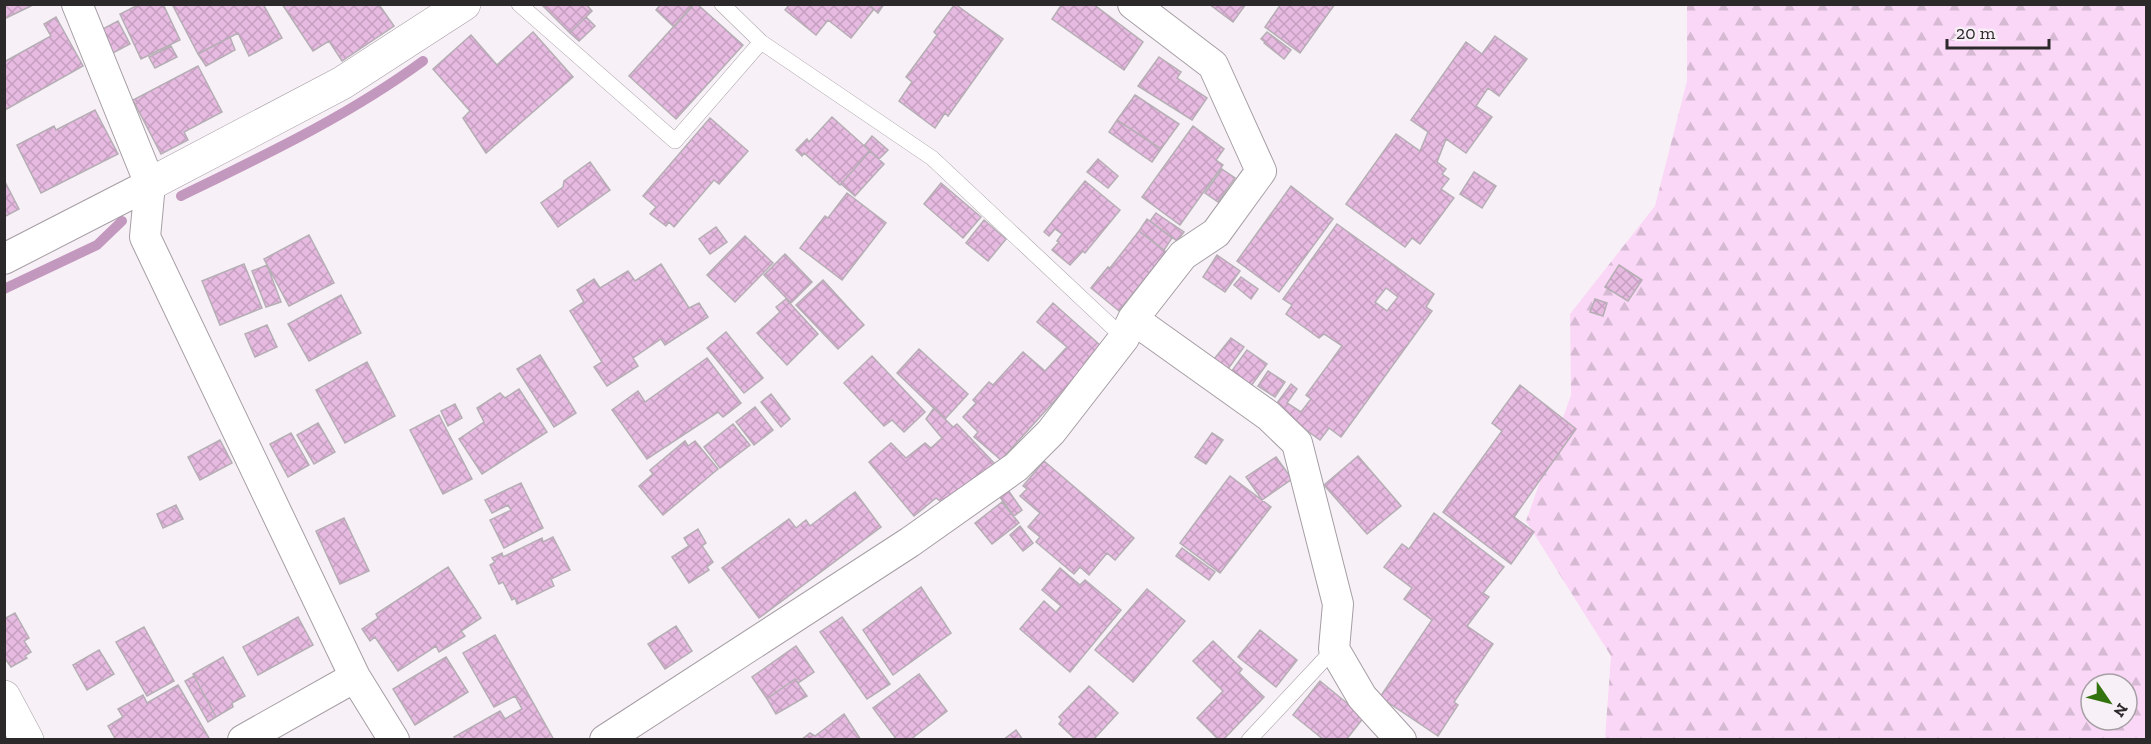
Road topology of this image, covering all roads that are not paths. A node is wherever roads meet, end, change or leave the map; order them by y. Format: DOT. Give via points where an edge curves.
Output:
graph roads {
  1 [pos="77,4"];
  2 [pos="464,4"];
  3 [pos="519,4"];
  4 [pos="722,4"];
  5 [pos="1133,4"];
  6 [pos="760,42"];
  7 [pos="150,184"];
  8 [pos="4,260"];
  9 [pos="1128,329"];
  10 [pos="1334,649"];
  11 [pos="355,677"];
  12 [pos="4,697"];
  13 [pos="27,740"];
  14 [pos="243,740"];
  15 [pos="394,740"];
  16 [pos="604,740"];
  17 [pos="1248,740"];
  18 [pos="1401,740"];
  1 -- 7 [label="street"];
  2 -- 7 [label="street" via="342,83"];
  3 -- 6 [label="lane" via="675,141"];
  4 -- 6 [label="lane"];
  5 -- 9 [label="street" via="1213,65 1261,171 1216,233 1183,255"];
  6 -- 9 [label="lane" via="932,158"];
  7 -- 8 [label="street"];
  7 -- 11 [label="street" via="146,237"];
  9 -- 10 [label="street" via="1269,416 1297,443 1338,604"];
  9 -- 16 [label="street" via="1051,432 1016,467 910,542"];
  10 -- 17 [label="lane"];
  10 -- 18 [label="street" via="1362,697"];
  11 -- 14 [label="street"];
  11 -- 15 [label="street"];
  12 -- 13 [label="street"];
}
